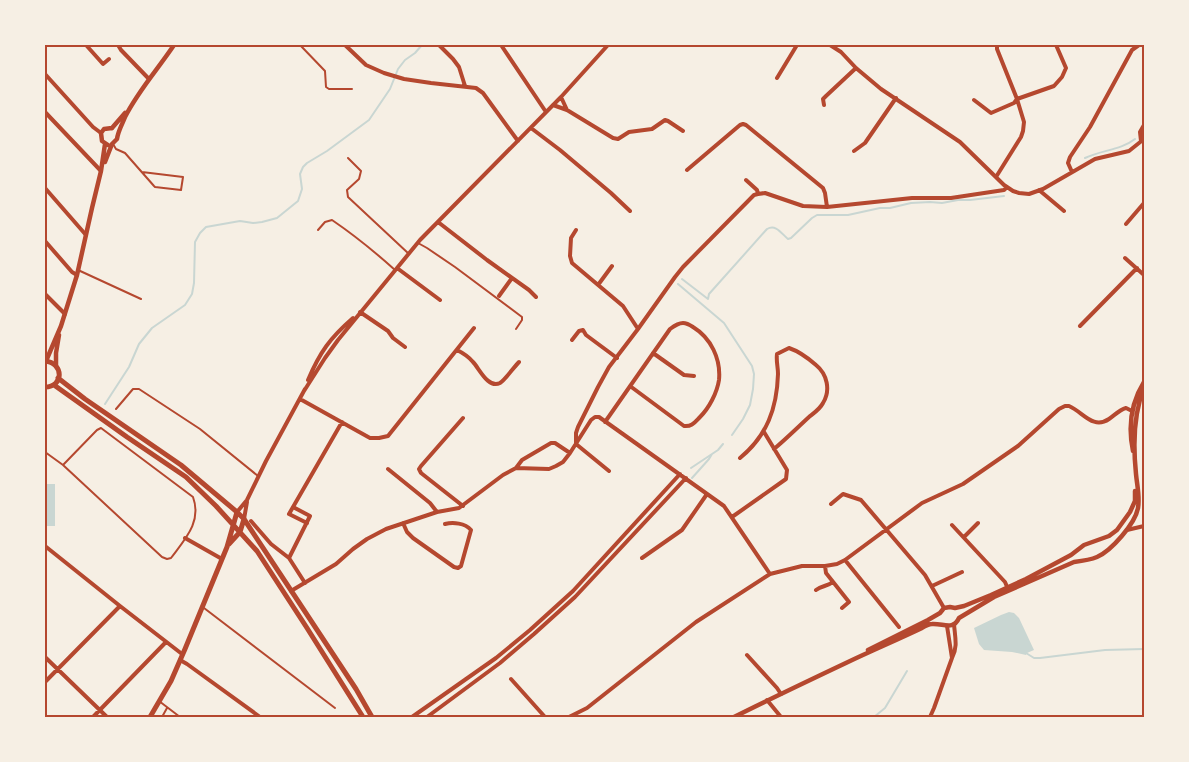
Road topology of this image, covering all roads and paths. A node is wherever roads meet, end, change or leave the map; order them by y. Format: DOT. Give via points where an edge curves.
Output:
graph roads {
  1 [pos="86,45"];
  2 [pos="118,45"];
  3 [pos="174,45"];
  4 [pos="300,45"];
  5 [pos="345,45"];
  6 [pos="439,45"];
  7 [pos="501,45"];
  8 [pos="608,45"];
  9 [pos="797,45"];
  10 [pos="830,45"];
  11 [pos="997,45"];
  12 [pos="1056,45"];
  13 [pos="1139,45"];
  14 [pos="109,59"];
  15 [pos="856,68"];
  16 [pos="45,74"];
  17 [pos="777,78"];
  18 [pos="148,79"];
  19 [pos="465,86"];
  20 [pos="352,89"];
  21 [pos="561,97"];
  22 [pos="896,98"];
  23 [pos="1017,99"];
  24 [pos="974,100"];
  25 [pos="824,105"];
  26 [pos="553,106"];
  27 [pos="130,108"];
  28 [pos="567,110"];
  29 [pos="45,112"];
  30 [pos="546,112"];
  31 [pos="1144,125"];
  32 [pos="112,128"];
  33 [pos="531,128"];
  34 [pos="683,131"];
  35 [pos="101,133"];
  36 [pos="117,133"];
  37 [pos="1142,140"];
  38 [pos="518,141"];
  39 [pos="106,144"];
  40 [pos="113,144"];
  41 [pos="854,151"];
  42 [pos="348,158"];
  43 [pos="687,170"];
  44 [pos="101,171"];
  45 [pos="142,172"];
  46 [pos="1072,172"];
  47 [pos="996,177"];
  48 [pos="746,180"];
  49 [pos="1007,187"];
  50 [pos="45,188"];
  51 [pos="1039,190"];
  52 [pos="758,194"];
  53 [pos="1144,203"];
  54 [pos="827,207"];
  55 [pos="630,211"];
  56 [pos="1064,211"];
  57 [pos="438,222"];
  58 [pos="1126,224"];
  59 [pos="318,230"];
  60 [pos="576,230"];
  61 [pos="86,234"];
  62 [pos="45,241"];
  63 [pos="418,243"];
  64 [pos="409,254"];
  65 [pos="1126,258"];
  66 [pos="612,266"];
  67 [pos="1137,268"];
  68 [pos="396,269"];
  69 [pos="78,272"];
  70 [pos="1144,275"];
  71 [pos="512,278"];
  72 [pos="598,285"];
  73 [pos="45,294"];
  74 [pos="499,296"];
  75 [pos="536,297"];
  76 [pos="140,300"];
  77 [pos="440,300"];
  78 [pos="360,312"];
  79 [pos="65,314"];
  80 [pos="61,326"];
  81 [pos="1080,326"];
  82 [pos="474,328"];
  83 [pos="516,329"];
  84 [pos="638,329"];
  85 [pos="572,340"];
  86 [pos="406,347"];
  87 [pos="457,350"];
  88 [pos="653,353"];
  89 [pos="617,358"];
  90 [pos="45,361"];
  91 [pos="519,362"];
  92 [pos="56,366"];
  93 [pos="694,376"];
  94 [pos="58,378"];
  95 [pos="1144,382"];
  96 [pos="54,385"];
  97 [pos="630,386"];
  98 [pos="45,387"];
  99 [pos="1144,388"];
  100 [pos="300,399"];
  101 [pos="116,409"];
  102 [pos="1132,411"];
  103 [pos="463,418"];
  104 [pos="342,422"];
  105 [pos="606,422"];
  106 [pos="764,432"];
  107 [pos="576,444"];
  108 [pos="774,449"];
  109 [pos="45,452"];
  110 [pos="570,453"];
  111 [pos="740,458"];
  112 [pos="1135,462"];
  113 [pos="64,465"];
  114 [pos="516,468"];
  115 [pos="388,470"];
  116 [pos="609,471"];
  117 [pos="680,474"];
  118 [pos="1136,474"];
  119 [pos="258,476"];
  120 [pos="686,478"];
  121 [pos="707,494"];
  122 [pos="247,500"];
  123 [pos="831,504"];
  124 [pos="463,506"];
  125 [pos="293,508"];
  126 [pos="220,510"];
  127 [pos="245,511"];
  128 [pos="237,512"];
  129 [pos="437,512"];
  130 [pos="732,517"];
  131 [pos="244,519"];
  132 [pos="251,521"];
  133 [pos="307,523"];
  134 [pos="403,523"];
  135 [pos="978,523"];
  136 [pos="233,524"];
  137 [pos="445,524"];
  138 [pos="952,525"];
  139 [pos="1120,525"];
  140 [pos="1130,525"];
  141 [pos="1144,526"];
  142 [pos="1138,527"];
  143 [pos="887,530"];
  144 [pos="240,532"];
  145 [pos="1124,532"];
  146 [pos="231,533"];
  147 [pos="254,534"];
  148 [pos="964,537"];
  149 [pos="185,538"];
  150 [pos="1097,540"];
  151 [pos="45,546"];
  152 [pos="227,547"];
  153 [pos="1081,547"];
  154 [pos="1103,553"];
  155 [pos="290,556"];
  156 [pos="222,558"];
  157 [pos="642,558"];
  158 [pos="845,560"];
  159 [pos="1085,560"];
  160 [pos="825,566"];
  161 [pos="962,572"];
  162 [pos="770,574"];
  163 [pos="834,582"];
  164 [pos="305,583"];
  165 [pos="932,586"];
  166 [pos="1008,589"];
  167 [pos="816,590"];
  168 [pos="291,591"];
  169 [pos="120,606"];
  170 [pos="202,607"];
  171 [pos="842,608"];
  172 [pos="944,608"];
  173 [pos="955,608"];
  174 [pos="940,613"];
  175 [pos="958,618"];
  176 [pos="954,624"];
  177 [pos="945,625"];
  178 [pos="899,627"];
  179 [pos="166,642"];
  180 [pos="182,654"];
  181 [pos="747,655"];
  182 [pos="45,657"];
  183 [pos="952,658"];
  184 [pos="180,660"];
  185 [pos="849,661"];
  186 [pos="57,669"];
  187 [pos="511,679"];
  188 [pos="45,682"];
  189 [pos="781,694"];
  190 [pos="767,700"];
  191 [pos="159,702"];
  192 [pos="168,708"];
  193 [pos="335,708"];
  194 [pos="100,710"];
  195 [pos="929,716"];
  196 [pos="93,717"];
  197 [pos="107,717"];
  198 [pos="150,717"];
  199 [pos="162,717"];
  200 [pos="180,717"];
  201 [pos="260,717"];
  202 [pos="363,717"];
  203 [pos="372,717"];
  204 [pos="412,717"];
  205 [pos="427,717"];
  206 [pos="545,717"];
  207 [pos="569,717"];
  208 [pos="734,717"];
  209 [pos="781,717"];
  1 -- 14 [label="street" via="103,64"];
  2 -- 18 [label="street"];
  3 -- 18 [label="street"];
  4 -- 20 [label="lane" via="323,69 326,87"];
  5 -- 19 [label="street" via="366,65 384,73"];
  6 -- 19 [label="street" via="459,67"];
  7 -- 30 [label="street"];
  8 -- 21 [label="street"];
  9 -- 17 [label="street"];
  10 -- 15 [label="street"];
  11 -- 23 [label="street"];
  12 -- 23 [label="street" via="1066,68 1062,77 1054,86"];
  13 -- 46 [label="street" via="1132,50 1070,157 1068,163"];
  15 -- 22 [label="street"];
  15 -- 25 [label="street" via="823,99"];
  16 -- 35 [label="street"];
  18 -- 27 [label="street"];
  19 -- 38 [label="street" via="482,93"];
  21 -- 26 [label="street"];
  21 -- 28 [label="street"];
  22 -- 41 [label="street" via="865,143"];
  22 -- 47 [label="street" via="960,142"];
  23 -- 24 [label="street" via="991,113"];
  23 -- 47 [label="street" via="1024,122 1023,131"];
  26 -- 28 [label="street"];
  26 -- 30 [label="street"];
  27 -- 32 [label="street"];
  27 -- 36 [label="street"];
  28 -- 34 [label="street" via="618,139 630,132 652,129 665,120"];
  29 -- 44 [label="street"];
  30 -- 33 [label="street"];
  31 -- 37 [label="street" via="1140,132"];
  32 -- 35 [label="street"];
  32 -- 36 [label="street"];
  33 -- 38 [label="street"];
  33 -- 55 [label="street"];
  35 -- 39 [label="street"];
  36 -- 40 [label="street"];
  37 -- 46 [label="street" via="1129,151 1095,159"];
  38 -- 57 [label="street"];
  39 -- 40 [label="street"];
  39 -- 44 [label="street"];
  40 -- 44 [label="street"];
  40 -- 45 [label="lane"];
  42 -- 64 [label="lane" via="361,171 359,179 347,190 348,197"];
  43 -- 54 [label="street" via="743,124 823,188"];
  44 -- 61 [label="street"];
  45 -- 45 [label="lane" via="156,188 181,190 182,177"];
  46 -- 51 [label="street"];
  47 -- 49 [label="street"];
  48 -- 52 [label="street"];
  49 -- 51 [label="street" via="1029,194"];
  49 -- 54 [label="street" via="951,198 912,198"];
  50 -- 61 [label="street"];
  51 -- 56 [label="street"];
  52 -- 54 [label="street" via="773,195 803,206"];
  52 -- 84 [label="street" via="683,267"];
  53 -- 58 [label="street"];
  57 -- 63 [label="street"];
  57 -- 71 [label="street"];
  59 -- 68 [label="lane" via="332,220"];
  60 -- 72 [label="street" via="571,238 572,263"];
  61 -- 69 [label="street"];
  62 -- 69 [label="street" via="72,272"];
  63 -- 64 [label="street"];
  63 -- 83 [label="lane" via="522,317"];
  64 -- 68 [label="street"];
  65 -- 67 [label="street"];
  66 -- 72 [label="street"];
  67 -- 70 [label="street"];
  67 -- 81 [label="street"];
  68 -- 77 [label="street"];
  68 -- 78 [label="street"];
  69 -- 76 [label="lane"];
  69 -- 79 [label="street"];
  71 -- 74 [label="street"];
  71 -- 75 [label="street"];
  72 -- 84 [label="street" via="623,306"];
  73 -- 79 [label="street"];
  78 -- 86 [label="street"];
  78 -- 100 [label="street" via="325,358"];
  79 -- 80 [label="street"];
  80 -- 90 [label="street"];
  80 -- 92 [label="street"];
  82 -- 87 [label="street"];
  84 -- 89 [label="street"];
  85 -- 89 [label="street" via="583,330"];
  87 -- 91 [label="street" via="473,361 484,377 496,384"];
  87 -- 104 [label="street" via="388,436 370,438"];
  88 -- 93 [label="street" via="684,375"];
  88 -- 97 [label="street"];
  88 -- 97 [label="street" via="670,329 681,323 686,323 705,337 715,354 719,373 717,389 705,412 693,424 684,426"];
  89 -- 107 [label="street" via="609,367 578,427"];
  90 -- 92 [label="main road"];
  92 -- 94 [label="main road"];
  94 -- 96 [label="main road"];
  94 -- 128 [label="main road" via="181,465"];
  95 -- 102 [label="street"];
  96 -- 98 [label="main road"];
  96 -- 126 [label="main road" via="186,478"];
  97 -- 105 [label="street"];
  99 -- 112 [label="street" via="1136,413"];
  100 -- 104 [label="street"];
  100 -- 119 [label="street"];
  101 -- 119 [label="lane" via="133,390 139,389 200,429"];
  102 -- 112 [label="street" via="1130,434"];
  102 -- 143 [label="street" via="1120,410 1097,424 1074,408 1065,406 1018,446 974,477 922,503"];
  103 -- 124 [label="street" via="419,469"];
  104 -- 125 [label="street"];
  105 -- 107 [label="street" via="595,417"];
  105 -- 117 [label="street"];
  106 -- 108 [label="street"];
  106 -- 108 [label="street" via="777,391 777,354 789,348 813,362 824,374 826,395 821,406"];
  106 -- 111 [label="street"];
  107 -- 110 [label="street"];
  107 -- 116 [label="street"];
  108 -- 130 [label="street" via="787,470 786,479"];
  109 -- 113 [label="lane"];
  110 -- 114 [label="street" via="563,462 549,468"];
  110 -- 114 [label="street" via="551,442 522,460"];
  112 -- 118 [label="street"];
  113 -- 149 [label="lane" via="162,557 171,558"];
  113 -- 149 [label="lane" via="97,430 103,429 193,497 196,516"];
  114 -- 124 [label="street"];
  115 -- 129 [label="street"];
  117 -- 120 [label="street"];
  117 -- 204 [label="street" via="574,591 496,658"];
  118 -- 139 [label="street" via="1135,501"];
  118 -- 140 [label="street" via="1139,502"];
  119 -- 122 [label="street"];
  120 -- 121 [label="street"];
  120 -- 205 [label="street" via="575,597 500,663"];
  121 -- 130 [label="street" via="724,506"];
  121 -- 157 [label="street" via="682,530"];
  122 -- 127 [label="street"];
  122 -- 128 [label="street"];
  123 -- 143 [label="street" via="843,494 859,499"];
  124 -- 129 [label="street"];
  125 -- 133 [label="street" via="310,516"];
  125 -- 133 [label="street" via="289,514"];
  126 -- 128 [label="main road"];
  126 -- 136 [label="main road"];
  127 -- 128 [label="street"];
  127 -- 131 [label="street"];
  128 -- 131 [label="main road"];
  128 -- 136 [label="main road"];
  129 -- 134 [label="street"];
  130 -- 162 [label="street"];
  131 -- 144 [label="main road"];
  131 -- 147 [label="main road"];
  132 -- 155 [label="street" via="272,544"];
  133 -- 155 [label="street"];
  134 -- 137 [label="street" via="413,538 458,568 471,530 452,522"];
  134 -- 164 [label="street" via="367,539"];
  135 -- 148 [label="street"];
  136 -- 144 [label="main road"];
  136 -- 146 [label="main road"];
  138 -- 148 [label="street"];
  139 -- 140 [label="street"];
  139 -- 150 [label="street" via="1109,536"];
  140 -- 142 [label="street"];
  140 -- 145 [label="street"];
  141 -- 142 [label="street"];
  142 -- 145 [label="street"];
  143 -- 158 [label="street"];
  143 -- 165 [label="street"];
  144 -- 146 [label="main road"];
  144 -- 147 [label="main road"];
  144 -- 152 [label="main road"];
  144 -- 202 [label="main road" via="257,550"];
  145 -- 154 [label="street"];
  146 -- 152 [label="main road"];
  147 -- 168 [label="main road"];
  148 -- 166 [label="street"];
  149 -- 156 [label="street"];
  150 -- 153 [label="street"];
  150 -- 154 [label="street" via="1104,544"];
  151 -- 169 [label="street"];
  152 -- 156 [label="main road"];
  153 -- 159 [label="street" via="1080,555"];
  153 -- 166 [label="street"];
  154 -- 159 [label="street"];
  155 -- 164 [label="street"];
  156 -- 170 [label="main road"];
  158 -- 160 [label="street"];
  158 -- 178 [label="street"];
  159 -- 166 [label="street"];
  160 -- 162 [label="street" via="802,566"];
  160 -- 163 [label="street" via="826,573"];
  161 -- 165 [label="street"];
  162 -- 207 [label="street" via="696,622 587,708"];
  163 -- 167 [label="street"];
  163 -- 171 [label="street" via="849,602"];
  164 -- 168 [label="street"];
  165 -- 172 [label="street"];
  166 -- 173 [label="street"];
  166 -- 175 [label="street"];
  168 -- 203 [label="main road"];
  169 -- 179 [label="street"];
  169 -- 186 [label="street"];
  170 -- 180 [label="main road"];
  170 -- 193 [label="lane"];
  172 -- 173 [label="street"];
  172 -- 174 [label="street"];
  173 -- 175 [label="street"];
  174 -- 177 [label="street"];
  174 -- 185 [label="street"];
  175 -- 176 [label="street"];
  176 -- 177 [label="street"];
  176 -- 183 [label="street" via="956,645"];
  177 -- 183 [label="street"];
  177 -- 185 [label="street" via="930,624"];
  179 -- 180 [label="street"];
  179 -- 194 [label="street"];
  180 -- 184 [label="main road"];
  181 -- 189 [label="street"];
  182 -- 186 [label="street"];
  183 -- 195 [label="street"];
  184 -- 191 [label="main road"];
  184 -- 201 [label="street"];
  185 -- 189 [label="street"];
  186 -- 188 [label="street"];
  186 -- 194 [label="street"];
  187 -- 206 [label="street"];
  189 -- 190 [label="street"];
  190 -- 208 [label="street"];
  190 -- 209 [label="street"];
  191 -- 192 [label="lane"];
  191 -- 198 [label="main road"];
  192 -- 199 [label="lane"];
  192 -- 200 [label="lane"];
  194 -- 196 [label="street"];
  194 -- 197 [label="street"];
}
